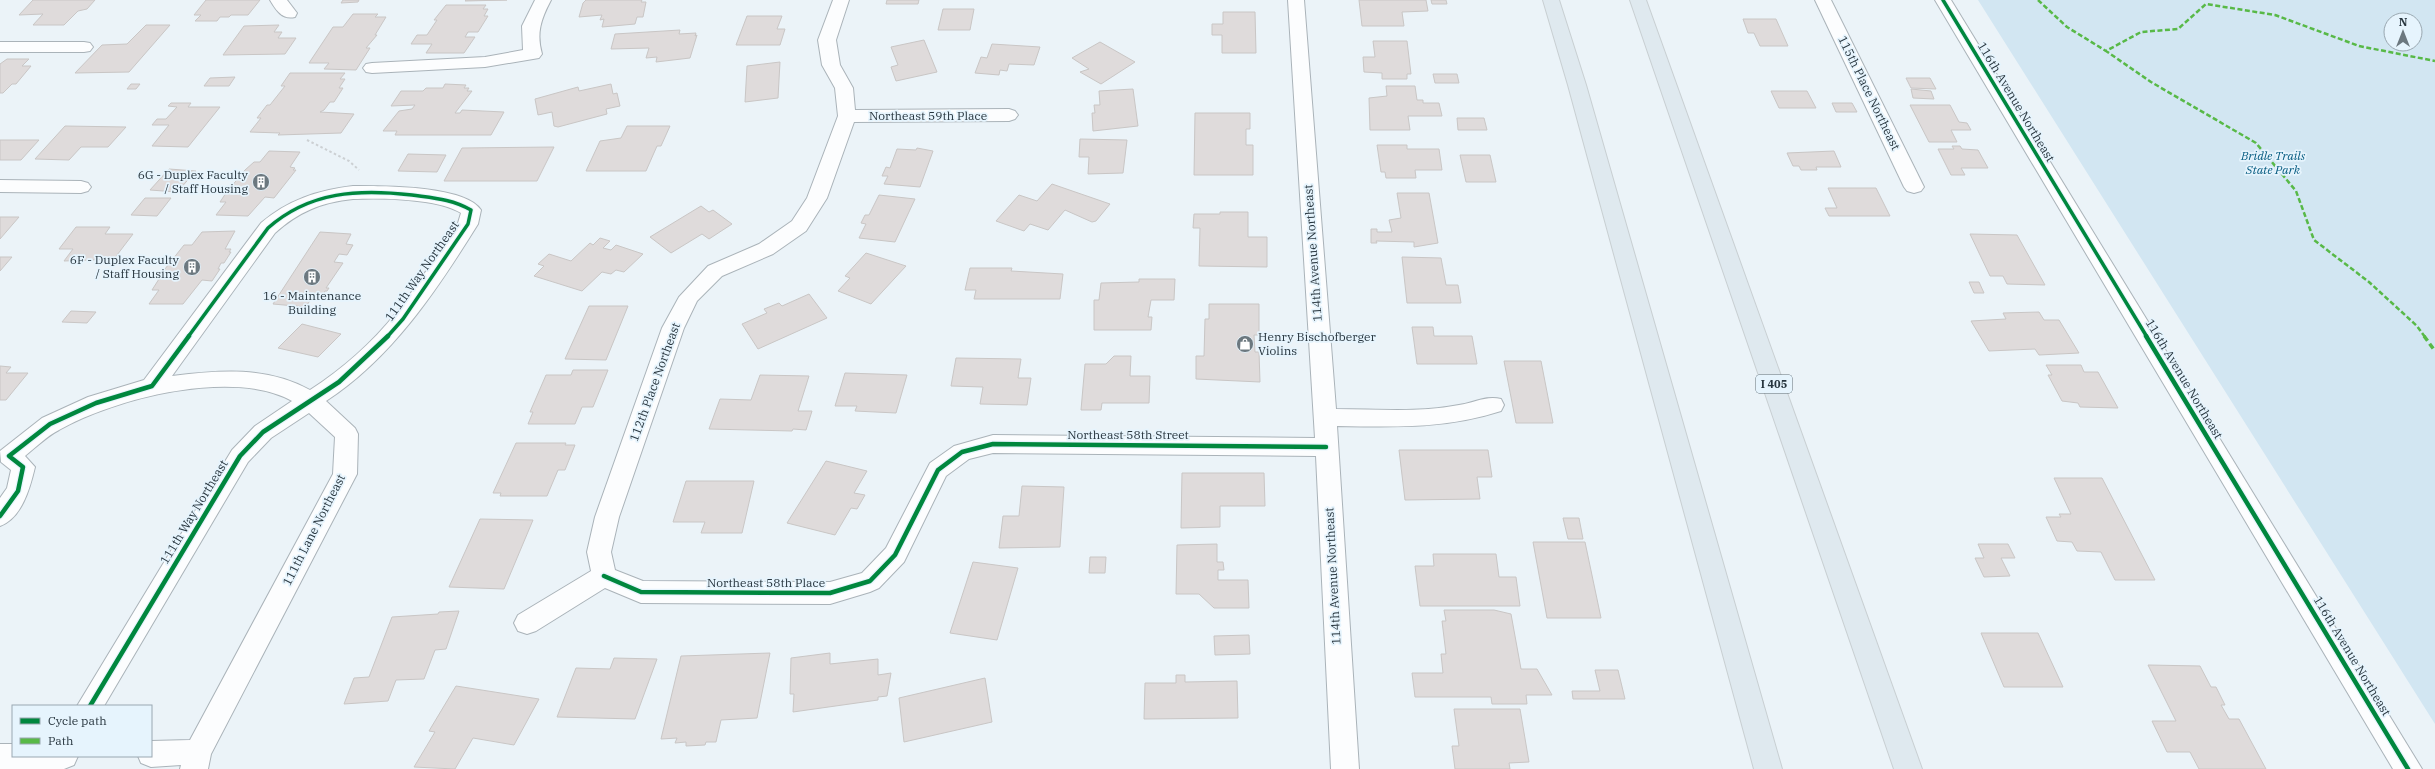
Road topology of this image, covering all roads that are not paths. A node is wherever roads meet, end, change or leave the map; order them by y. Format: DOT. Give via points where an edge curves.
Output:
graph roads {
  1 [pos="278,0"];
  2 [pos="543,0"];
  3 [pos="841,0"];
  4 [pos="1296,0"];
  5 [pos="1551,0"];
  6 [pos="1638,0"];
  7 [pos="1823,0"];
  8 [pos="1943,0"];
  9 [pos="289,14"];
  10 [pos="0,47"];
  11 [pos="84,47"];
  12 [pos="372,68"];
  13 [pos="1009,115"];
  14 [pos="847,116"];
  15 [pos="0,186"];
  16 [pos="81,187"];
  17 [pos="1914,187"];
  18 [pos="152,386"];
  19 [pos="311,401"];
  20 [pos="1493,405"];
  21 [pos="1324,418"];
  22 [pos="1326,446"];
  23 [pos="5,456"];
  24 [pos="938,470"];
  25 [pos="0,516"];
  26 [pos="604,576"];
  27 [pos="527,623"];
  28 [pos="91,705"];
  29 [pos="152,754"];
  30 [pos="0,757"];
  31 [pos="12,757"];
  32 [pos="196,761"];
  33 [pos="1345,769"];
  34 [pos="1768,769"];
  35 [pos="1908,769"];
  36 [pos="2408,769"];
  1 -- 9 [label="street"];
  2 -- 12 [label="street" via="532,21 528,37 533,54 485,62"];
  3 -- 14 [label="street, 112th Place Northeast" via="827,40 831,65 844,88"];
  4 -- 21 [label="street, 114th Avenue Northeast"];
  5 -- 34 [label="highway"];
  6 -- 35 [label="highway, I 405"];
  7 -- 17 [label="street, 115th Place Northeast"];
  8 -- 36 [label="street, 116th Avenue Northeast"];
  10 -- 11 [label="street"];
  13 -- 14 [label="street, Northeast 59th Place"];
  14 -- 26 [label="street, 112th Place Northeast" via="817,198 799,226 766,249 715,271 688,297 673,328 607,517 599,552"];
  15 -- 16 [label="street"];
  18 -- 19 [label="street, 111th Lane Northeast" via="236,378 285,386"];
  18 -- 19 [label="street, 111th Way Northeast" via="268,228 297,208 322,198 356,192 391,192 457,201 471,210 468,224 402,319 384,340 338,382"];
  18 -- 23 [label="street" via="96,403 50,424"];
  19 -- 28 [label="street, 111th Way Northeast" via="263,432 240,456"];
  19 -- 32 [label="street, 111th Lane Northeast" via="347,434 345,474"];
  20 -- 21 [label="street" via="1459,414 1415,419"];
  21 -- 22 [label="street, 114th Avenue Northeast"];
  22 -- 24 [label="street, Northeast 58th Street" via="993,444 962,452"];
  22 -- 33 [label="street, 114th Avenue Northeast"];
  23 -- 25 [label="street" via="24,467 18,490"];
  24 -- 26 [label="street, Northeast 58th Place" via="894,555 870,581 830,593 641,592"];
  26 -- 27 [label="street"];
  29 -- 32 [label="street"];
  30 -- 31 [label="street"];
}
